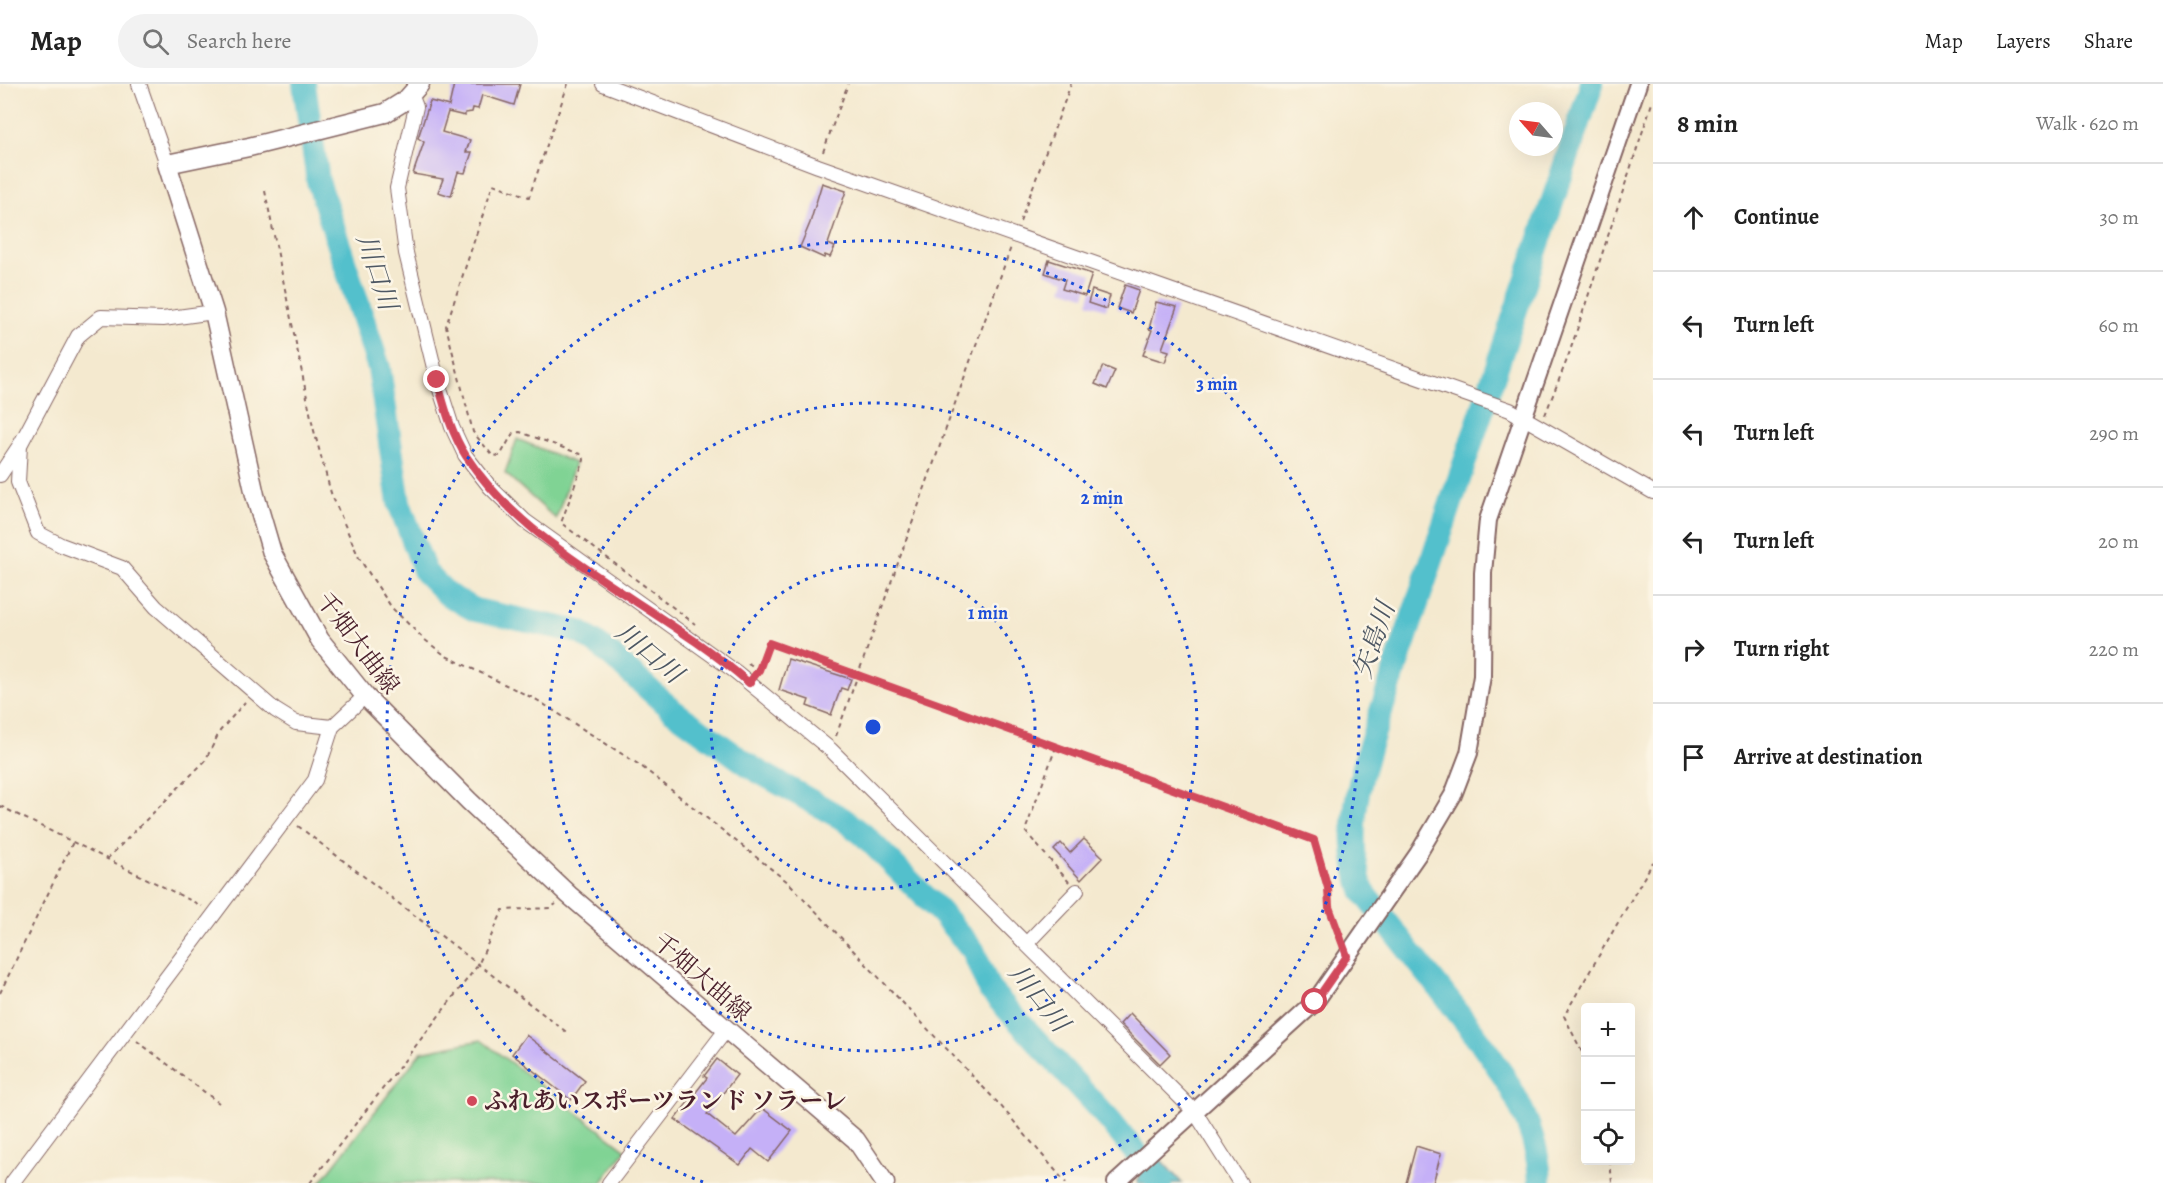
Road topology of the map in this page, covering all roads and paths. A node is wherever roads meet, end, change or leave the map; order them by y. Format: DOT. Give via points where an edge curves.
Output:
graph roads {
  1 [pos="139,84"];
  2 [pos="568,84"];
  3 [pos="603,84"];
  4 [pos="848,84"];
  5 [pos="1071,84"];
  6 [pos="1638,84"];
  7 [pos="415,89"];
  8 [pos="1653,100"];
  9 [pos="167,164"];
  10 [pos="818,166"];
  11 [pos="265,191"];
  12 [pos="1015,236"];
  13 [pos="214,312"];
  14 [pos="1516,413"];
  15 [pos="1540,427"];
  16 [pos="20,445"];
  17 [pos="0,475"];
  18 [pos="1653,492"];
  19 [pos="695,624"];
  20 [pos="740,657"];
  21 [pos="759,670"];
  22 [pos="858,676"];
  23 [pos="749,683"];
  24 [pos="254,692"];
  25 [pos="365,696"];
  26 [pos="332,727"];
  27 [pos="1056,747"];
  28 [pos="831,750"];
  29 [pos="0,806"];
  30 [pos="287,817"];
  31 [pos="74,842"];
  32 [pos="106,859"];
  33 [pos="1653,861"];
  34 [pos="1077,891"];
  35 [pos="569,895"];
  36 [pos="215,913"];
  37 [pos="1027,943"];
  38 [pos="1349,952"];
  39 [pos="478,965"];
  40 [pos="0,993"];
  41 [pos="726,1030"];
  42 [pos="125,1032"];
  43 [pos="569,1034"];
  44 [pos="1584,1057"];
  45 [pos="219,1103"];
  46 [pos="1189,1118"];
  47 [pos="1610,1165"];
  48 [pos="12,1183"];
  49 [pos="310,1183"];
  50 [pos="609,1183"];
  51 [pos="885,1183"];
  52 [pos="1066,1183"];
  53 [pos="1116,1183"];
  54 [pos="1240,1183"];
  55 [pos="1612,1183"];
  1 -- 9 [label="street"];
  2 -- 19 [label="path" via="529,197 493,184 446,326 473,432 492,455 500,456 513,433 520,432 583,455 561,523"];
  3 -- 10 [label="street"];
  4 -- 10 [label="path"];
  5 -- 12 [label="path"];
  6 -- 14 [label="street"];
  7 -- 9 [label="main road" via="385,113"];
  7 -- 23 [label="street" via="416,107 398,189 406,253 439,389 465,455 490,487 525,521"];
  8 -- 15 [label="path" via="1568,357"];
  9 -- 13 [label="main road, 千畑大曲線"];
  10 -- 12 [label="street"];
  11 -- 52 [label="path" via="313,427 331,493 359,558 392,608 447,656 537,700 642,766 789,883 1000,1105"];
  12 -- 14 [label="street"];
  12 -- 22 [label="path"];
  13 -- 16 [label="street" via="163,319 101,317 78,336"];
  13 -- 25 [label="main road, 千畑大曲線" via="272,553 320,640"];
  14 -- 15 [label="street"];
  14 -- 38 [label="street" via="1488,520 1482,573 1482,676 1469,753 1453,795"];
  15 -- 18 [label="street"];
  16 -- 17 [label="street"];
  16 -- 24 [label="street" via="18,482 38,533 122,568 156,607"];
  20 -- 21 [label="path"];
  21 -- 22 [label="path" via="769,643"];
  21 -- 23 [label="path"];
  22 -- 27 [label="path"];
  22 -- 28 [label="path"];
  23 -- 28 [label="street"];
  24 -- 26 [label="street" via="296,723"];
  24 -- 32 [label="path" via="220,731 205,761"];
  25 -- 26 [label="street"];
  25 -- 35 [label="main road, 千畑大曲線"];
  26 -- 30 [label="street" via="315,780"];
  27 -- 34 [label="path" via="1025,831"];
  27 -- 38 [label="path" via="1314,840 1328,888 1329,907"];
  28 -- 37 [label="street"];
  29 -- 31 [label="path"];
  30 -- 36 [label="street"];
  30 -- 39 [label="path"];
  31 -- 32 [label="path"];
  31 -- 40 [label="path"];
  32 -- 36 [label="path"];
  33 -- 44 [label="path" via="1564,1016"];
  34 -- 37 [label="street"];
  35 -- 39 [label="path" via="550,908 503,910"];
  35 -- 41 [label="main road, 千畑大曲線"];
  36 -- 42 [label="street"];
  37 -- 46 [label="street"];
  38 -- 46 [label="street" via="1315,1002"];
  39 -- 43 [label="path"];
  39 -- 49 [label="path"];
  41 -- 50 [label="street"];
  41 -- 51 [label="main road, 千畑大曲線" via="856,1140"];
  42 -- 45 [label="path"];
  42 -- 48 [label="street"];
  46 -- 53 [label="street"];
  46 -- 54 [label="street"];
  47 -- 55 [label="path"];
}
